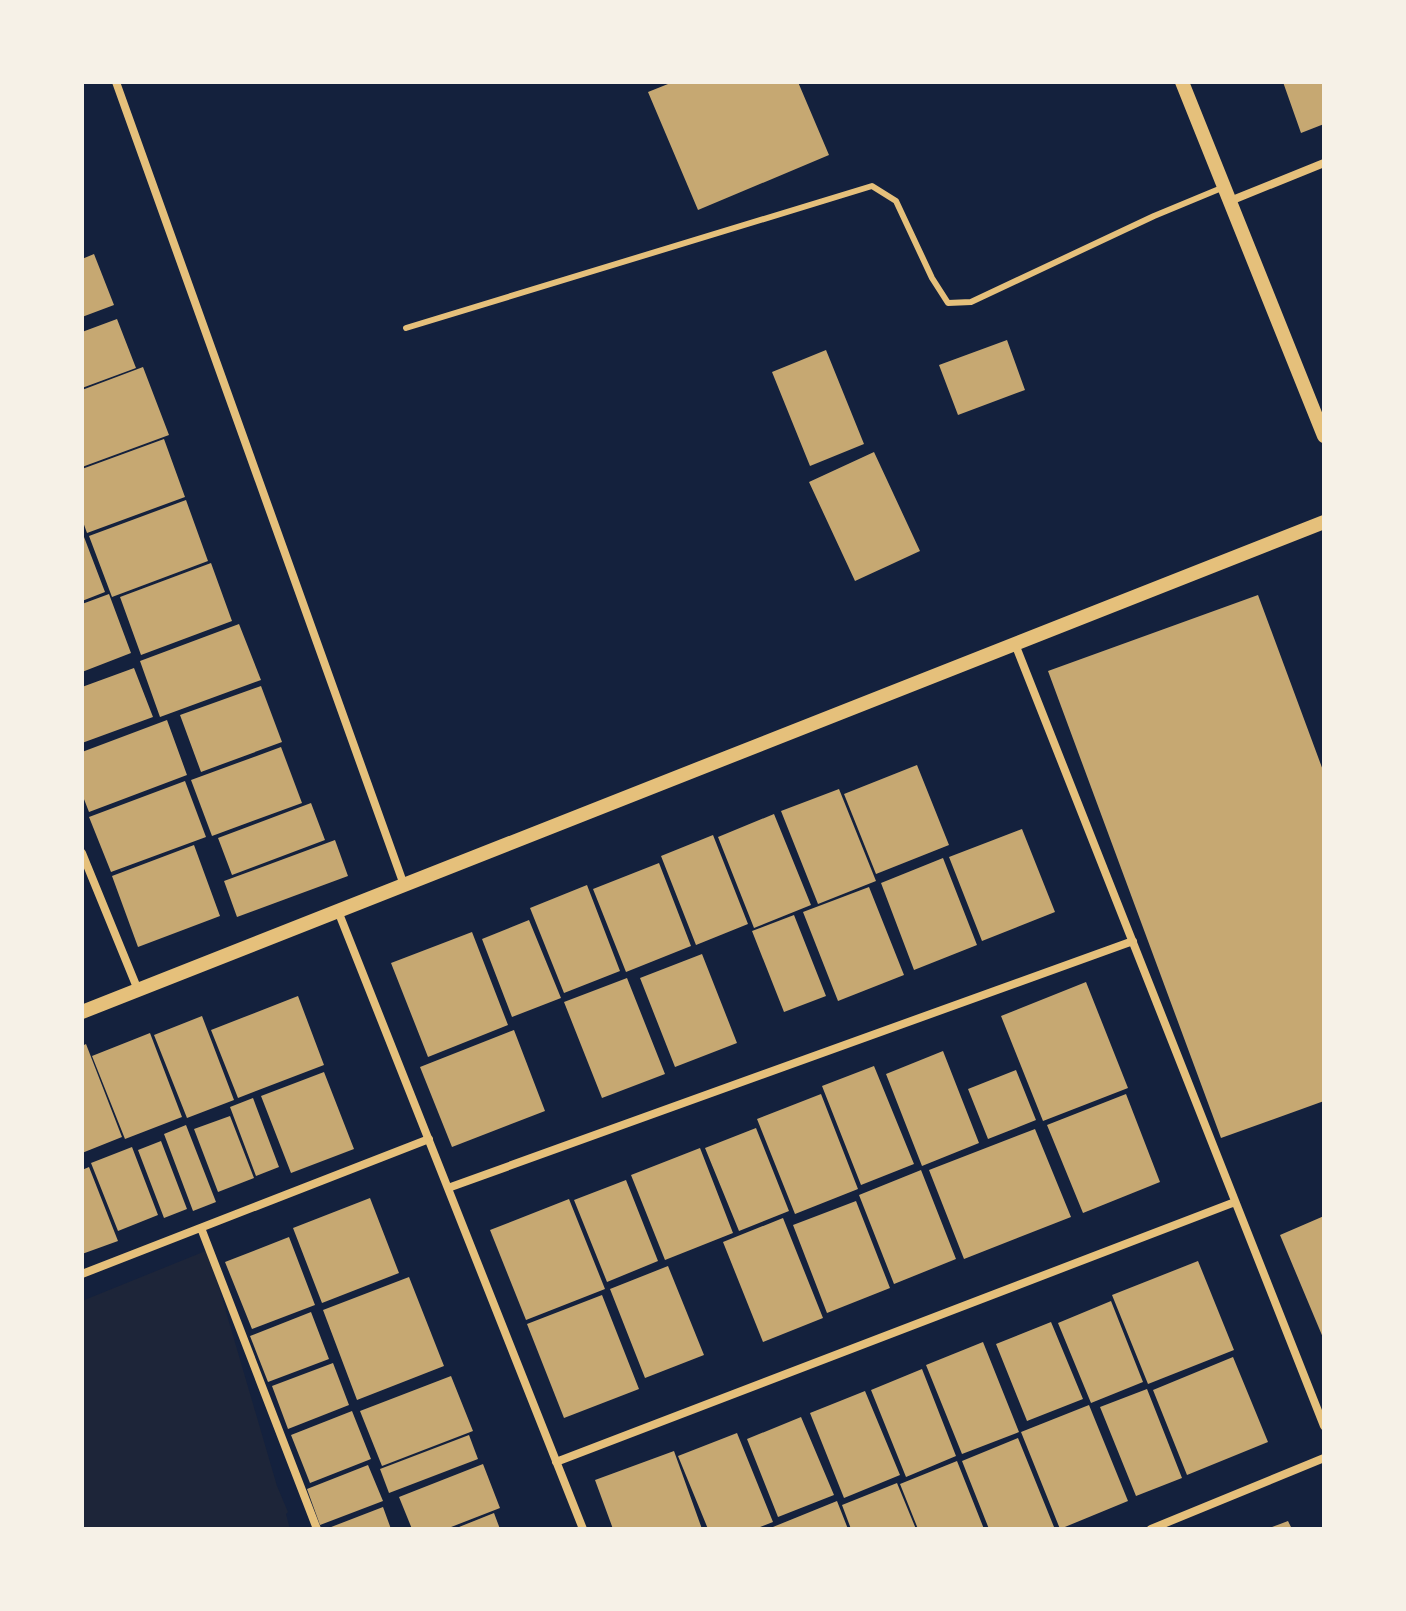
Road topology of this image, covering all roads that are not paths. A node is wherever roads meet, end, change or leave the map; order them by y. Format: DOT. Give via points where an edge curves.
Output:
graph roads {
  1 [pos="116,82"];
  2 [pos="1182,82"];
  3 [pos="1324,163"];
  4 [pos="1227,194"];
  5 [pos="406,328"];
  6 [pos="1324,436"];
  7 [pos="1324,522"];
  8 [pos="1015,644"];
  9 [pos="82,853"];
  10 [pos="404,885"];
  11 [pos="338,911"];
  12 [pos="1133,941"];
  13 [pos="138,990"];
  14 [pos="82,1012"];
  15 [pos="429,1139"];
  16 [pos="448,1188"];
  17 [pos="1235,1202"];
  18 [pos="201,1228"];
  19 [pos="82,1274"];
  20 [pos="1324,1426"];
  21 [pos="1324,1458"];
  22 [pos="556,1462"];
  23 [pos="313,1528"];
  24 [pos="583,1529"];
  25 [pos="1151,1529"];
  1 -- 10 [label="street"];
  2 -- 4 [label="street"];
  3 -- 4 [label="street"];
  4 -- 5 [label="lane" via="1154,216 971,302 948,303 896,201 872,186"];
  4 -- 6 [label="street"];
  7 -- 8 [label="street"];
  8 -- 10 [label="street"];
  8 -- 12 [label="street"];
  9 -- 13 [label="street"];
  10 -- 11 [label="street"];
  11 -- 13 [label="street"];
  11 -- 15 [label="street"];
  12 -- 16 [label="street"];
  12 -- 17 [label="street"];
  13 -- 14 [label="street"];
  15 -- 16 [label="street"];
  15 -- 18 [label="street"];
  16 -- 22 [label="street"];
  17 -- 20 [label="street"];
  17 -- 22 [label="street"];
  18 -- 19 [label="street"];
  18 -- 23 [label="street"];
  21 -- 25 [label="street"];
  22 -- 24 [label="street"];
}
